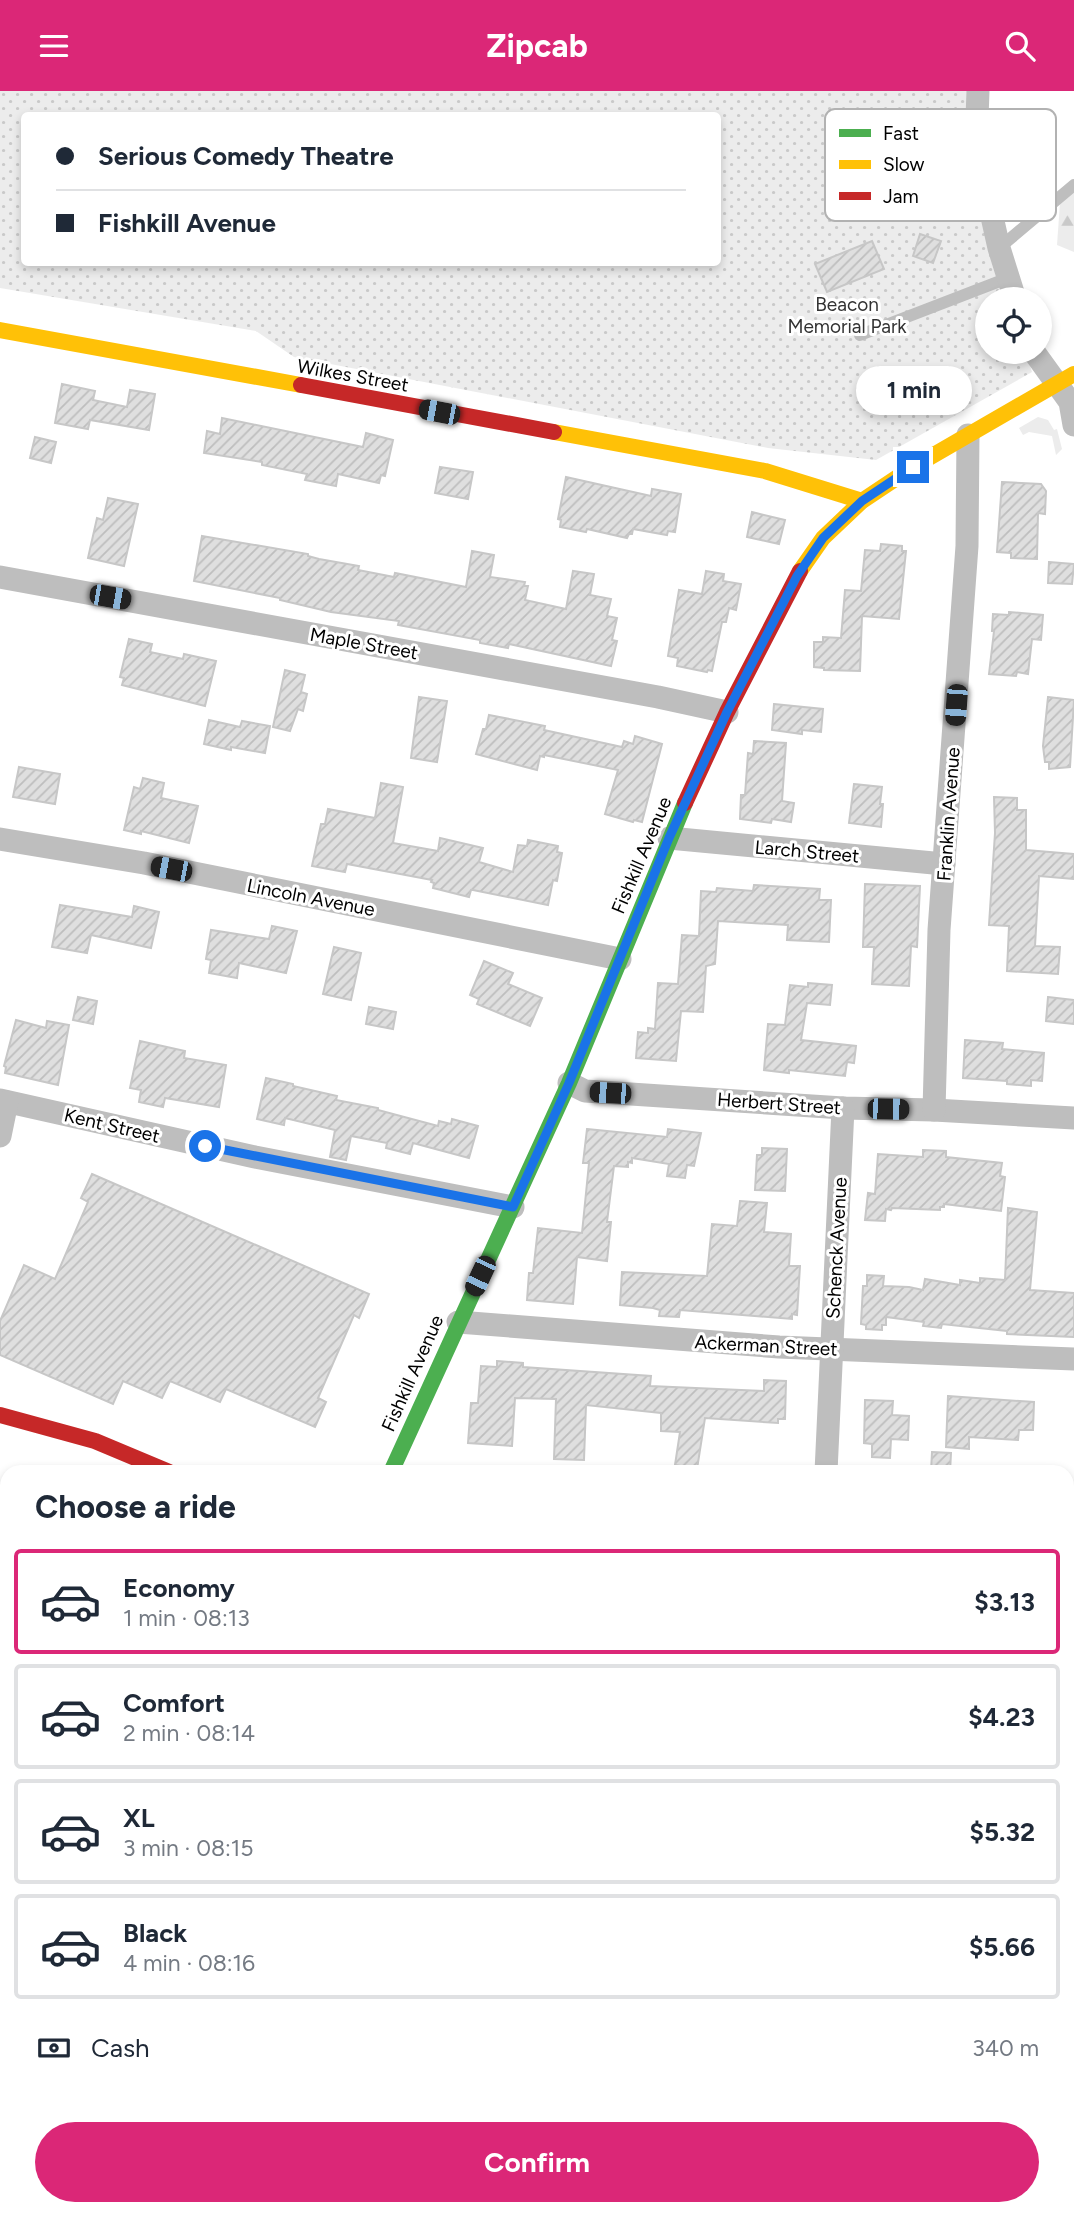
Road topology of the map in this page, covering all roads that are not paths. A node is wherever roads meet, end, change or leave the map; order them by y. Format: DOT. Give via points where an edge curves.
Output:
graph roads {
  1 [pos="978,91"];
  2 [pos="976,109"];
  3 [pos="1074,185"];
  4 [pos="1056,200"];
  5 [pos="993,221"];
  6 [pos="1031,221"];
  7 [pos="999,248"];
  8 [pos="1011,287"];
  9 [pos="975,300"];
  10 [pos="0,330"];
  11 [pos="860,335"];
  12 [pos="1048,364"];
  13 [pos="1065,379"];
  14 [pos="1074,425"];
  15 [pos="968,435"];
  16 [pos="862,501"];
  17 [pos="0,577"];
  18 [pos="727,712"];
  19 [pos="669,838"];
  20 [pos="0,839"];
  21 [pos="944,865"];
  22 [pos="621,959"];
  23 [pos="569,1083"];
  24 [pos="3,1101"];
  25 [pos="843,1108"];
  26 [pos="934,1110"];
  27 [pos="1074,1118"];
  28 [pos="0,1136"];
  29 [pos="513,1207"];
  30 [pos="458,1322"];
  31 [pos="830,1349"];
  32 [pos="1074,1359"];
  33 [pos="0,1415"];
  34 [pos="152,1465"];
  35 [pos="394,1465"];
  36 [pos="826,1465"];
  1 -- 2 [label="street"];
  3 -- 4 [label="lane"];
  5 -- 7 [label="street"];
  6 -- 7 [label="lane"];
  7 -- 8 [label="street"];
  9 -- 11 [label="lane"];
  10 -- 16 [label="main road, Wilkes Street" via="765,471"];
  12 -- 13 [label="street"];
  13 -- 14 [label="street"];
  13 -- 15 [label="main road, Fishkill Avenue"];
  15 -- 16 [label="main road, Fishkill Avenue"];
  15 -- 21 [label="street, Franklin Avenue" via="967,546"];
  16 -- 18 [label="main road, Fishkill Avenue" via="823,538 797,576"];
  17 -- 18 [label="street, Maple Street"];
  18 -- 19 [label="main road, Fishkill Avenue"];
  19 -- 21 [label="street, Larch Street"];
  19 -- 22 [label="main road, Fishkill Avenue"];
  20 -- 22 [label="street, Lincoln Avenue" via="144,863"];
  21 -- 26 [label="street, Franklin Avenue"];
  22 -- 23 [label="main road, Fishkill Avenue"];
  23 -- 25 [label="street, Herbert Street" via="585,1091"];
  23 -- 29 [label="main road, Fishkill Avenue"];
  24 -- 28 [label="street"];
  24 -- 29 [label="street, Kent Street" via="255,1157"];
  25 -- 26 [label="street, Herbert Street"];
  25 -- 31 [label="street, Schenck Avenue"];
  26 -- 27 [label="street, Herbert Street"];
  29 -- 30 [label="main road, Fishkill Avenue"];
  30 -- 31 [label="street, Ackerman Street"];
  30 -- 35 [label="main road, Fishkill Avenue"];
  31 -- 32 [label="street, Ackerman Street"];
  31 -- 36 [label="street, Schenck Avenue"];
  33 -- 34 [label="main road" via="95,1441"];
}
